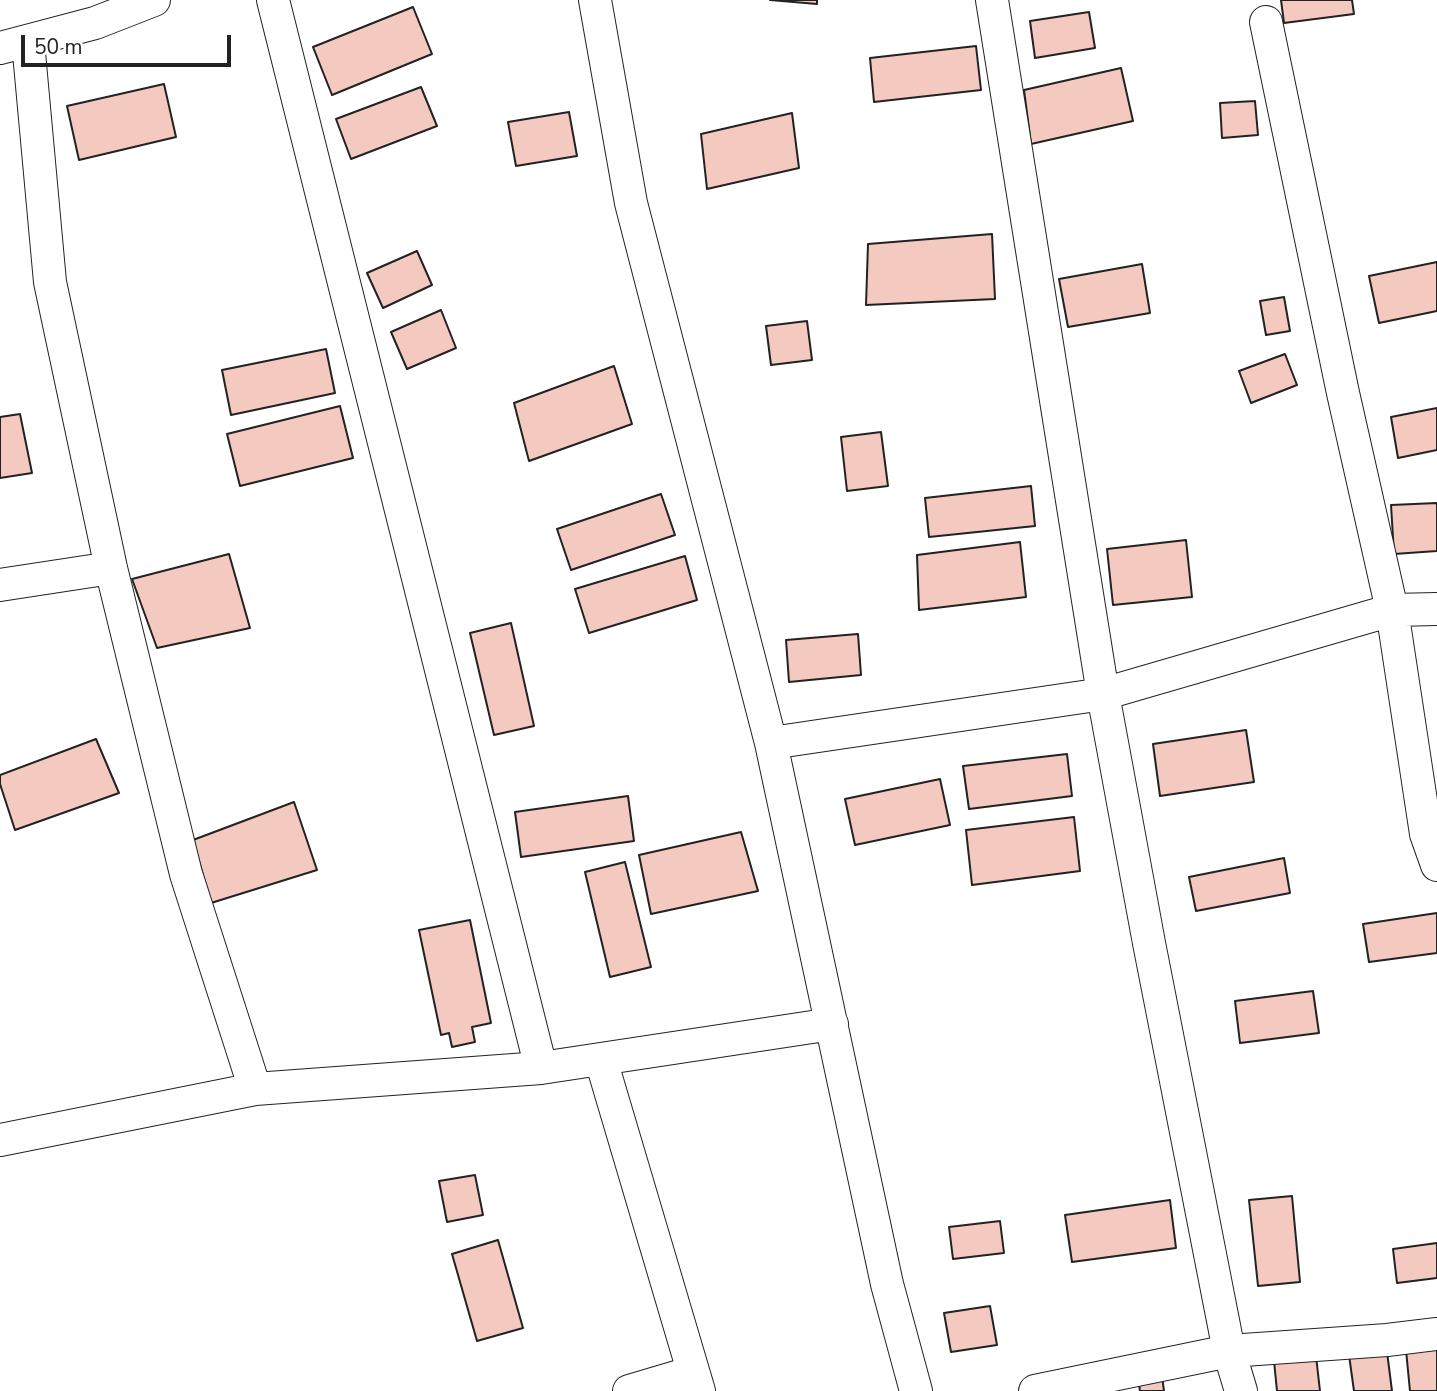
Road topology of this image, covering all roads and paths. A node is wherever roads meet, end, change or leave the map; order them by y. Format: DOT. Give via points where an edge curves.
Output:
graph roads {
  1 [pos="154,0"];
  2 [pos="273,0"];
  3 [pos="595,0"];
  4 [pos="992,0"];
  5 [pos="1265,22"];
  6 [pos="14,45"];
  7 [pos="111,568"];
  8 [pos="0,584"];
  9 [pos="1437,609"];
  10 [pos="1392,610"];
  11 [pos="1103,694"];
  12 [pos="771,743"];
  13 [pos="1437,865"];
  14 [pos="832,1024"];
  15 [pos="601,1060"];
  16 [pos="541,1068"];
  17 [pos="255,1089"];
  18 [pos="0,1140"];
  19 [pos="1437,1334"];
  20 [pos="1229,1351"];
  21 [pos="696,1382"];
  22 [pos="629,1391"];
  23 [pos="916,1391"];
  24 [pos="1035,1391"];
  25 [pos="1241,1391"];
  1 -- 6 [label="street" via="95,23"];
  2 -- 16 [label="street"];
  3 -- 12 [label="street" via="631,203"];
  4 -- 11 [label="street"];
  5 -- 10 [label="street"];
  6 -- 7 [label="street" via="50,282"];
  7 -- 8 [label="street"];
  7 -- 17 [label="street" via="186,874"];
  9 -- 10 [label="street"];
  10 -- 11 [label="street"];
  10 -- 13 [label="street" via="1426,834"];
  11 -- 12 [label="street"];
  11 -- 20 [label="street"];
  12 -- 14 [label="street"];
  14 -- 15 [label="street"];
  14 -- 23 [label="street" via="887,1284"];
  15 -- 16 [label="street"];
  15 -- 21 [label="street"];
  16 -- 17 [label="street"];
  17 -- 18 [label="street"];
  19 -- 20 [label="street"];
  20 -- 24 [label="street"];
  20 -- 25 [label="street"];
  21 -- 22 [label="street"];
}
